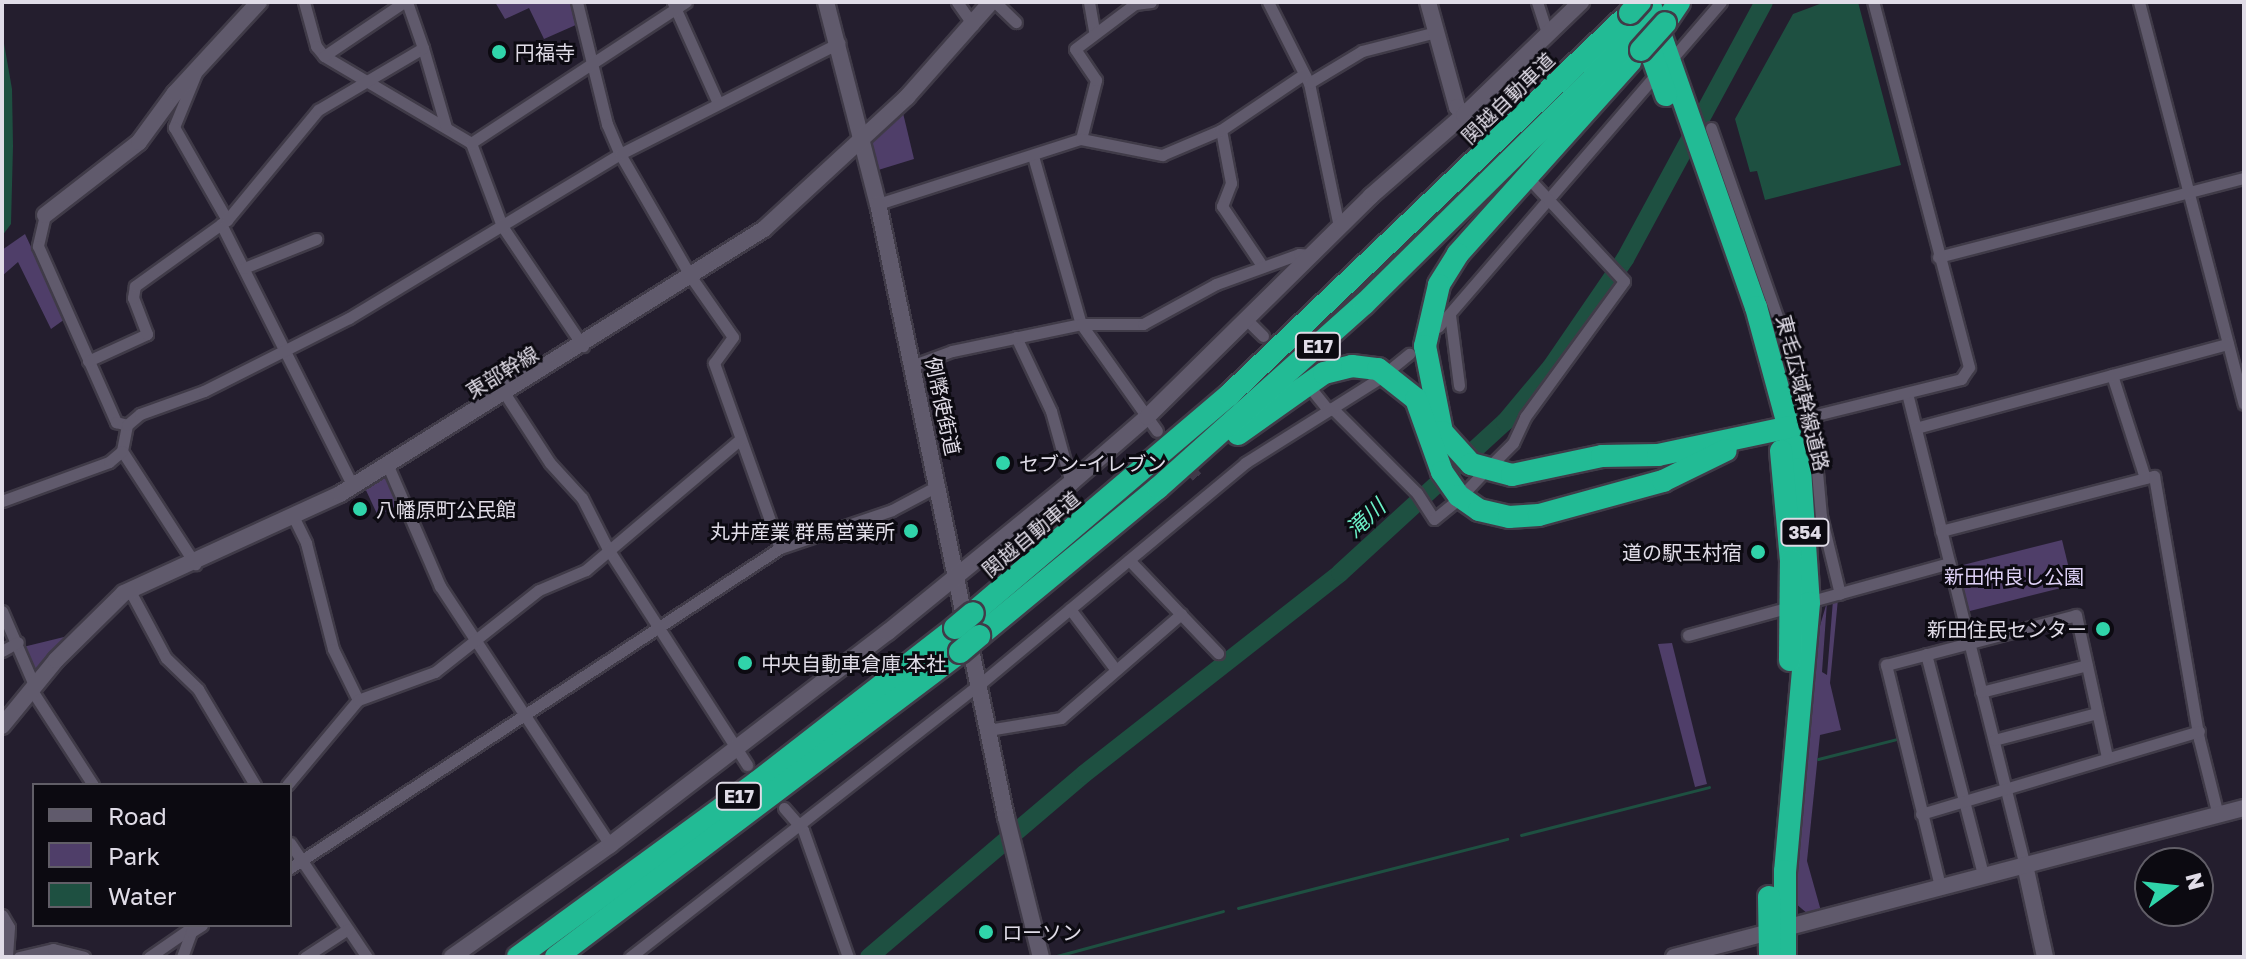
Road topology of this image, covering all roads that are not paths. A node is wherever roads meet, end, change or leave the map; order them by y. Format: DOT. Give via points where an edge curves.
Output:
graph roads {
  1 [pos="259,2"];
  2 [pos="304,2"];
  3 [pos="405,2"];
  4 [pos="577,2"];
  5 [pos="686,2"];
  6 [pos="826,2"];
  7 [pos="957,2"];
  8 [pos="993,2"];
  9 [pos="1089,2"];
  10 [pos="1151,2"];
  11 [pos="1268,2"];
  12 [pos="1428,2"];
  13 [pos="1537,2"];
  14 [pos="1581,2"];
  15 [pos="1721,2"];
  16 [pos="1873,2"];
  17 [pos="2139,2"];
  18 [pos="674,5"];
  19 [pos="1653,7"];
  20 [pos="1016,22"];
  21 [pos="973,25"];
  22 [pos="1094,31"];
  23 [pos="1436,32"];
  24 [pos="1548,35"];
  25 [pos="839,43"];
  26 [pos="1639,43"];
  27 [pos="423,48"];
  28 [pos="324,56"];
  29 [pos="591,64"];
  30 [pos="199,67"];
  31 [pos="1664,67"];
  32 [pos="1306,78"];
  33 [pos="363,79"];
  34 [pos="717,101"];
  35 [pos="1464,115"];
  36 [pos="446,127"];
  37 [pos="1711,128"];
  38 [pos="1480,129"];
  39 [pos="1221,130"];
  40 [pos="862,136"];
  41 [pos="1081,139"];
  42 [pos="471,143"];
  43 [pos="620,154"];
  44 [pos="1033,156"];
  45 [pos="2244,178"];
  46 [pos="1532,182"];
  47 [pos="2190,191"];
  48 [pos="1547,196"];
  49 [pos="878,204"];
  50 [pos="45,215"];
  51 [pos="224,222"];
  52 [pos="502,226"];
  53 [pos="1339,227"];
  54 [pos="316,239"];
  55 [pos="1312,255"];
  56 [pos="1938,257"];
  57 [pos="1263,267"];
  58 [pos="244,268"];
  59 [pos="691,277"];
  60 [pos="1450,315"];
  61 [pos="1246,319"];
  62 [pos="1081,324"];
  63 [pos="1438,327"];
  64 [pos="1263,336"];
  65 [pos="1016,337"];
  66 [pos="2228,344"];
  67 [pos="583,346"];
  68 [pos="288,350"];
  69 [pos="1409,354"];
  70 [pos="88,361"];
  71 [pos="914,365"];
  72 [pos="1393,367"];
  73 [pos="2112,375"];
  74 [pos="1377,380"];
  75 [pos="1459,385"];
  76 [pos="1312,390"];
  77 [pos="1907,393"];
  78 [pos="505,394"];
  79 [pos="2244,404"];
  80 [pos="1330,409"];
  81 [pos="1812,416"];
  82 [pos="1147,417"];
  83 [pos="127,425"];
  84 [pos="1916,428"];
  85 [pos="1157,431"];
  86 [pos="1781,431"];
  87 [pos="738,441"];
  88 [pos="122,451"];
  89 [pos="1445,454"];
  90 [pos="388,466"];
  91 [pos="1485,470"];
  92 [pos="2145,478"];
  93 [pos="1200,480"];
  94 [pos="1071,483"];
  95 [pos="939,485"];
  96 [pos="353,486"];
  97 [pos="1158,488"];
  98 [pos="1210,491"];
  99 [pos="1460,496"];
  100 [pos="2,501"];
  101 [pos="294,518"];
  102 [pos="1941,531"];
  103 [pos="780,548"];
  104 [pos="608,549"];
  105 [pos="1129,560"];
  106 [pos="1949,563"];
  107 [pos="195,564"];
  108 [pos="957,575"];
  109 [pos="130,591"];
  110 [pos="1840,594"];
  111 [pos="1801,605"];
  112 [pos="1070,609"];
  113 [pos="2,611"];
  114 [pos="1181,614"];
  115 [pos="660,625"];
  116 [pos="1688,635"];
  117 [pos="474,639"];
  118 [pos="18,642"];
  119 [pos="1969,644"];
  120 [pos="2,651"];
  121 [pos="1218,653"];
  122 [pos="1926,654"];
  123 [pos="2087,665"];
  124 [pos="1116,670"];
  125 [pos="980,684"];
  126 [pos="32,687"];
  127 [pos="1981,692"];
  128 [pos="358,700"];
  129 [pos="2097,713"];
  130 [pos="525,715"];
  131 [pos="2,726"];
  132 [pos="988,730"];
  133 [pos="2199,731"];
  134 [pos="1994,740"];
  135 [pos="738,746"];
  136 [pos="2107,757"];
  137 [pos="747,765"];
  138 [pos="92,783"];
  139 [pos="254,783"];
  140 [pos="289,783"];
  141 [pos="2005,787"];
  142 [pos="1964,800"];
  143 [pos="784,808"];
  144 [pos="2244,808"];
  145 [pos="1921,814"];
  146 [pos="2218,815"];
  147 [pos="799,825"];
  148 [pos="610,845"];
  149 [pos="292,846"];
  150 [pos="302,861"];
  151 [pos="2025,865"];
  152 [pos="292,867"];
  153 [pos="1983,875"];
  154 [pos="1940,886"];
  155 [pos="2,915"];
  156 [pos="188,929"];
  157 [pos="348,929"];
  158 [pos="1777,930"];
  159 [pos="7,957"];
  160 [pos="19,957"];
  161 [pos="84,957"];
  162 [pos="149,957"];
  163 [pos="182,957"];
  164 [pos="305,957"];
  165 [pos="367,957"];
  166 [pos="452,957"];
  167 [pos="518,957"];
  168 [pos="556,957"];
  169 [pos="630,957"];
  170 [pos="848,957"];
  171 [pos="1041,957"];
  172 [pos="1674,957"];
  173 [pos="1770,957"];
  174 [pos="1785,957"];
  175 [pos="2045,957"];
  1 -- 30 [label="street"];
  2 -- 28 [label="street"];
  3 -- 27 [label="street"];
  3 -- 28 [label="street"];
  4 -- 29 [label="street"];
  5 -- 18 [label="street"];
  6 -- 25 [label="street, 例幣使街道"];
  7 -- 21 [label="street"];
  8 -- 20 [label="street"];
  8 -- 21 [label="street, 東部幹線"];
  9 -- 22 [label="street"];
  10 -- 22 [label="street" via="1135,4"];
  11 -- 32 [label="street"];
  12 -- 23 [label="street"];
  13 -- 24 [label="street"];
  14 -- 24 [label="street"];
  15 -- 31 [label="street"];
  16 -- 56 [label="street"];
  17 -- 47 [label="street"];
  18 -- 29 [label="street"];
  18 -- 34 [label="street"];
  19 -- 26 [label="highway, E17"];
  19 -- 31 [label="highway, 東毛広域幹線道路 / 354"];
  19 -- 167 [label="highway, 関越自動車道 / E17, bridge" via="1229,395 973,613 756,783"];
  21 -- 40 [label="street, 東部幹線" via="907,97"];
  22 -- 41 [label="street" via="1075,49 1096,80"];
  23 -- 32 [label="street" via="1362,51"];
  23 -- 35 [label="street" via="1457,107"];
  24 -- 35 [label="street"];
  25 -- 34 [label="street"];
  25 -- 40 [label="street, 例幣使街道"];
  26 -- 89 [label="highway" via="1458,254 1439,285 1425,346"];
  26 -- 97 [label="highway, E17" via="1364,304"];
  27 -- 33 [label="street"];
  27 -- 36 [label="street"];
  28 -- 33 [label="street"];
  29 -- 42 [label="street"];
  29 -- 43 [label="street"];
  30 -- 50 [label="street" via="139,142"];
  30 -- 51 [label="street" via="174,127"];
  31 -- 48 [label="street"];
  31 -- 86 [label="highway, 東毛広域幹線道路 / 354"];
  32 -- 39 [label="street"];
  32 -- 53 [label="street"];
  33 -- 36 [label="street"];
  33 -- 51 [label="street" via="318,110"];
  34 -- 43 [label="street"];
  35 -- 38 [label="street"];
  35 -- 53 [label="street"];
  36 -- 42 [label="street"];
  37 -- 81 [label="street"];
  39 -- 41 [label="street" via="1162,155"];
  39 -- 57 [label="street" via="1231,183 1222,206"];
  40 -- 49 [label="street, 例幣使街道"];
  40 -- 59 [label="street, 東部幹線" via="783,215"];
  41 -- 44 [label="street"];
  42 -- 52 [label="street"];
  43 -- 52 [label="street"];
  43 -- 59 [label="street"];
  44 -- 49 [label="street"];
  44 -- 62 [label="street"];
  45 -- 47 [label="street"];
  46 -- 48 [label="street"];
  47 -- 56 [label="street"];
  47 -- 66 [label="street"];
  48 -- 60 [label="street"];
  48 -- 91 [label="street" via="1622,279 1525,417 1513,443"];
  49 -- 71 [label="street, 例幣使街道"];
  50 -- 70 [label="street" via="38,246"];
  51 -- 58 [label="street"];
  51 -- 70 [label="street" via="135,286 133,298 147,334"];
  52 -- 67 [label="street"];
  52 -- 68 [label="street"];
  53 -- 55 [label="street"];
  54 -- 58 [label="street"];
  55 -- 57 [label="street" via="1299,254"];
  55 -- 61 [label="street"];
  56 -- 77 [label="street" via="1969,367 1961,379"];
  57 -- 62 [label="street" via="1216,284 1143,324"];
  58 -- 68 [label="street"];
  59 -- 67 [label="street, 東部幹線"];
  59 -- 87 [label="street" via="733,337 714,363"];
  60 -- 63 [label="street"];
  60 -- 75 [label="street"];
  61 -- 64 [label="street"];
  61 -- 82 [label="street"];
  62 -- 65 [label="street"];
  62 -- 82 [label="street"];
  65 -- 71 [label="street"];
  65 -- 94 [label="street" via="1051,411"];
  66 -- 73 [label="street"];
  66 -- 79 [label="street"];
  67 -- 78 [label="street, 東部幹線"];
  68 -- 83 [label="street" via="204,391 140,414"];
  68 -- 96 [label="street"];
  69 -- 72 [label="street"];
  70 -- 83 [label="street" via="116,422"];
  71 -- 95 [label="street, 例幣使街道"];
  73 -- 84 [label="street"];
  73 -- 92 [label="street"];
  74 -- 80 [label="street"];
  76 -- 80 [label="street"];
  77 -- 81 [label="street"];
  77 -- 84 [label="street"];
  78 -- 90 [label="street, 東部幹線"];
  78 -- 104 [label="street" via="550,463 582,498"];
  80 -- 98 [label="street" via="1279,439"];
  80 -- 99 [label="street" via="1417,493 1434,519"];
  81 -- 86 [label="street"];
  81 -- 110 [label="street" via="1821,516"];
  82 -- 85 [label="street"];
  82 -- 94 [label="street"];
  83 -- 88 [label="street"];
  84 -- 102 [label="street"];
  86 -- 91 [label="highway" via="1658,455 1602,456 1512,475"];
  86 -- 99 [label="highway" via="1723,451 1663,481 1539,515 1494,515"];
  86 -- 111 [label="highway, 東毛広域幹線道路 / 354"];
  87 -- 103 [label="street"];
  87 -- 104 [label="street"];
  88 -- 100 [label="street" via="109,462"];
  88 -- 107 [label="street"];
  89 -- 91 [label="highway"];
  89 -- 97 [label="highway" via="1406,387 1378,369 1352,366 1314,379"];
  89 -- 99 [label="highway"];
  90 -- 96 [label="street, 東部幹線"];
  90 -- 117 [label="street" via="440,586"];
  91 -- 99 [label="street"];
  92 -- 102 [label="street"];
  92 -- 133 [label="street" via="2154,476"];
  93 -- 98 [label="street"];
  94 -- 108 [label="street"];
  95 -- 103 [label="street" via="892,510"];
  95 -- 108 [label="street, 例幣使街道"];
  96 -- 101 [label="street, 東部幹線"];
  97 -- 168 [label="highway, E17, bridge" via="960,652"];
  98 -- 105 [label="street"];
  101 -- 107 [label="street, 東部幹線"];
  101 -- 128 [label="street" via="333,649"];
  102 -- 106 [label="street"];
  103 -- 115 [label="street"];
  104 -- 115 [label="street"];
  104 -- 117 [label="street" via="586,570 539,590"];
  105 -- 112 [label="street"];
  105 -- 114 [label="street"];
  106 -- 110 [label="street"];
  106 -- 119 [label="street"];
  107 -- 109 [label="street, 東部幹線"];
  108 -- 125 [label="street, 例幣使街道"];
  108 -- 135 [label="street"];
  109 -- 126 [label="street, 東部幹線" via="107,606"];
  109 -- 139 [label="street" via="166,658 198,689"];
  110 -- 111 [label="street"];
  111 -- 116 [label="street"];
  111 -- 158 [label="highway, 東毛広域幹線道路 / 354"];
  112 -- 124 [label="street"];
  112 -- 125 [label="street"];
  113 -- 118 [label="street"];
  114 -- 121 [label="street"];
  114 -- 124 [label="street"];
  115 -- 130 [label="street"];
  115 -- 135 [label="street"];
  117 -- 128 [label="street" via="423,679"];
  117 -- 130 [label="street"];
  118 -- 120 [label="street"];
  118 -- 126 [label="street"];
  119 -- 122 [label="street"];
  119 -- 123 [label="street" via="2076,615"];
  119 -- 127 [label="street"];
  122 -- 142 [label="street"];
  122 -- 145 [label="street" via="1884,668"];
  123 -- 127 [label="street"];
  123 -- 129 [label="street"];
  124 -- 132 [label="street" via="1061,718"];
  125 -- 132 [label="street, 例幣使街道"];
  125 -- 147 [label="street"];
  126 -- 131 [label="street, 東部幹線"];
  126 -- 138 [label="street"];
  127 -- 134 [label="street"];
  128 -- 140 [label="street"];
  129 -- 134 [label="street"];
  129 -- 136 [label="street"];
  130 -- 148 [label="street"];
  130 -- 150 [label="street"];
  132 -- 171 [label="street, 例幣使街道"];
  133 -- 136 [label="street"];
  133 -- 146 [label="street"];
  134 -- 141 [label="street"];
  135 -- 137 [label="street"];
  135 -- 148 [label="street"];
  136 -- 141 [label="street"];
  141 -- 142 [label="street"];
  141 -- 151 [label="street"];
  142 -- 145 [label="street"];
  142 -- 153 [label="street"];
  143 -- 147 [label="street"];
  144 -- 146 [label="street"];
  145 -- 154 [label="street"];
  146 -- 151 [label="street"];
  147 -- 169 [label="street"];
  147 -- 170 [label="street"];
  148 -- 166 [label="street"];
  149 -- 150 [label="street"];
  150 -- 152 [label="street"];
  150 -- 157 [label="street"];
  151 -- 153 [label="street"];
  151 -- 175 [label="street"];
  153 -- 154 [label="street"];
  154 -- 158 [label="street"];
  155 -- 159 [label="street" via="9,927"];
  156 -- 162 [label="street"];
  156 -- 163 [label="street"];
  157 -- 164 [label="street"];
  157 -- 165 [label="street"];
  158 -- 172 [label="street"];
  158 -- 173 [label="highway, 東毛広域幹線道路 / 354"];
  158 -- 174 [label="highway, 東毛広域幹線道路 / 354"];
  160 -- 161 [label="street" via="53,949"];
}
